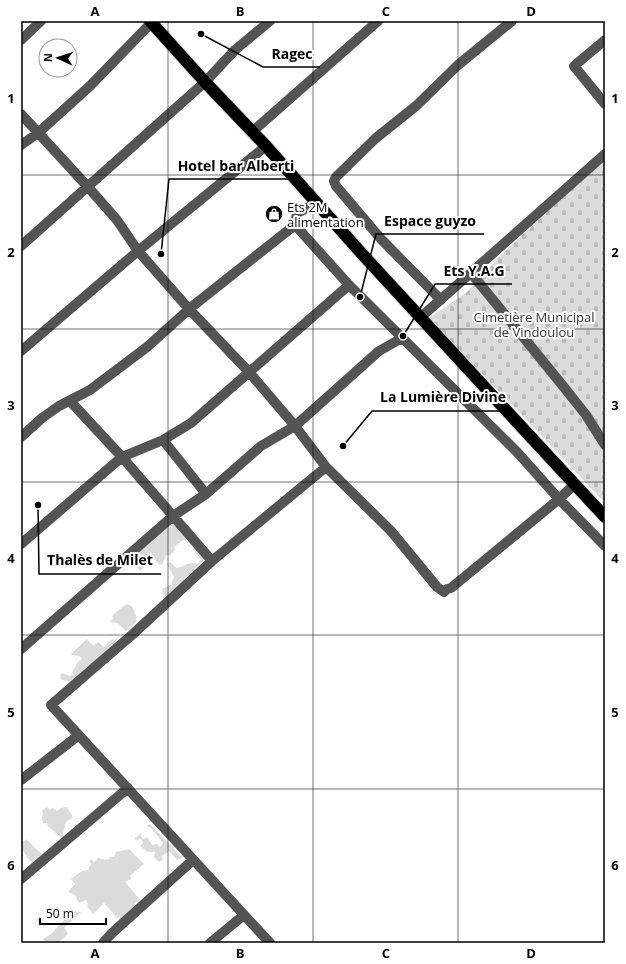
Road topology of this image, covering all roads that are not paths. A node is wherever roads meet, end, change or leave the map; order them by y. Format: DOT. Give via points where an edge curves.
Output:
graph roads {
  1 [pos="41,21"];
  2 [pos="270,21"];
  3 [pos="378,21"];
  4 [pos="512,21"];
  5 [pos="152,22"];
  6 [pos="21,40"];
  7 [pos="605,40"];
  8 [pos="205,82"];
  9 [pos="605,104"];
  10 [pos="21,114"];
  11 [pos="252,132"];
  12 [pos="38,133"];
  13 [pos="21,145"];
  14 [pos="266,146"];
  15 [pos="605,154"];
  16 [pos="88,187"];
  17 [pos="317,203"];
  18 [pos="295,225"];
  19 [pos="21,246"];
  20 [pos="138,251"];
  21 [pos="471,273"];
  22 [pos="348,285"];
  23 [pos="441,300"];
  24 [pos="189,308"];
  25 [pos="421,318"];
  26 [pos="402,338"];
  27 [pos="21,351"];
  28 [pos="249,372"];
  29 [pos="70,401"];
  30 [pos="295,426"];
  31 [pos="21,437"];
  32 [pos="163,440"];
  33 [pos="605,445"];
  34 [pos="122,458"];
  35 [pos="326,467"];
  36 [pos="575,484"];
  37 [pos="206,494"];
  38 [pos="559,499"];
  39 [pos="172,516"];
  40 [pos="605,516"];
  41 [pos="21,544"];
  42 [pos="605,546"];
  43 [pos="212,561"];
  44 [pos="21,649"];
  45 [pos="79,736"];
  46 [pos="21,780"];
  47 [pos="128,788"];
  48 [pos="193,860"];
  49 [pos="21,879"];
  50 [pos="244,915"];
  51 [pos="103,943"];
  52 [pos="210,943"];
  53 [pos="270,943"];
  1 -- 6 [label="street"];
  2 -- 8 [label="street" via="235,50"];
  3 -- 11 [label="street"];
  4 -- 23 [label="street" via="376,138 334,181 380,239"];
  5 -- 8 [label="highway"];
  5 -- 12 [label="street" via="90,86"];
  7 -- 9 [label="street" via="574,66"];
  8 -- 11 [label="highway"];
  8 -- 16 [label="street"];
  10 -- 12 [label="street"];
  11 -- 14 [label="highway"];
  12 -- 13 [label="street"];
  12 -- 16 [label="street"];
  14 -- 17 [label="highway"];
  14 -- 20 [label="street"];
  15 -- 21 [label="street"];
  16 -- 19 [label="street"];
  16 -- 20 [label="street" via="117,220"];
  17 -- 18 [label="street" via="297,213"];
  17 -- 25 [label="highway"];
  18 -- 22 [label="street"];
  18 -- 24 [label="street"];
  20 -- 24 [label="street"];
  20 -- 27 [label="street"];
  21 -- 23 [label="street"];
  21 -- 33 [label="street" via="564,386"];
  22 -- 26 [label="street"];
  22 -- 28 [label="street"];
  23 -- 25 [label="street"];
  24 -- 28 [label="street"];
  24 -- 29 [label="street" via="147,347 90,390"];
  25 -- 36 [label="highway"];
  26 -- 30 [label="street" via="379,351"];
  26 -- 38 [label="street" via="518,453"];
  28 -- 30 [label="street"];
  28 -- 32 [label="street" via="191,423"];
  29 -- 31 [label="street" via="42,418"];
  29 -- 34 [label="street"];
  30 -- 35 [label="street"];
  30 -- 37 [label="street" via="261,446"];
  32 -- 34 [label="street"];
  32 -- 37 [label="street"];
  34 -- 39 [label="street"];
  34 -- 41 [label="street"];
  35 -- 38 [label="street" via="391,531 437,587 444,592"];
  35 -- 43 [label="street"];
  36 -- 38 [label="street"];
  36 -- 40 [label="highway"];
  37 -- 39 [label="street"];
  38 -- 42 [label="street"];
  39 -- 43 [label="street"];
  39 -- 44 [label="street"];
  43 -- 45 [label="street" via="51,705"];
  45 -- 46 [label="street"];
  45 -- 47 [label="street"];
  47 -- 48 [label="street"];
  47 -- 49 [label="street"];
  48 -- 50 [label="street"];
  48 -- 51 [label="street"];
  50 -- 52 [label="street"];
  50 -- 53 [label="street"];
}
